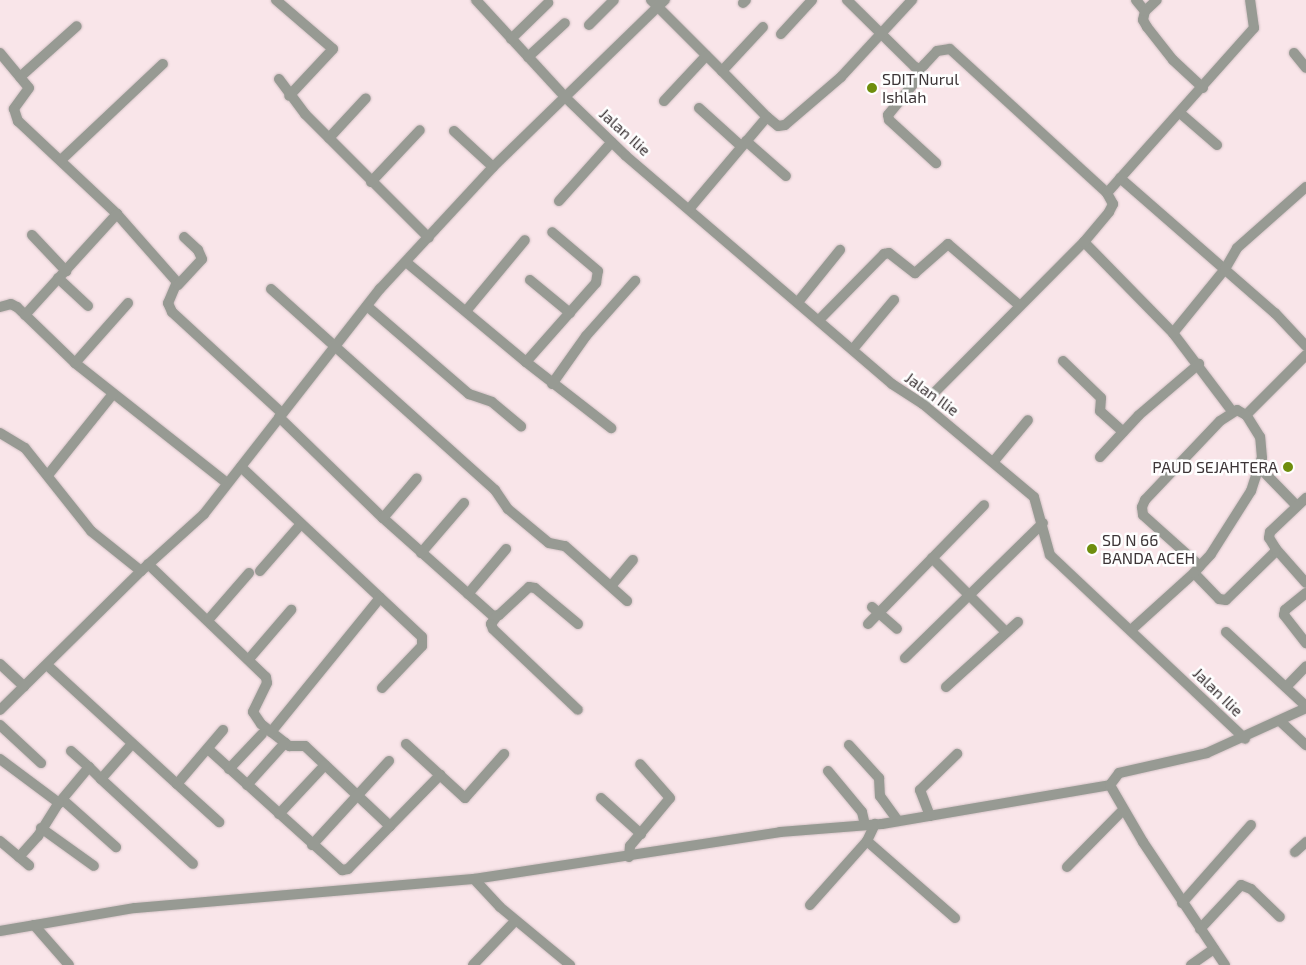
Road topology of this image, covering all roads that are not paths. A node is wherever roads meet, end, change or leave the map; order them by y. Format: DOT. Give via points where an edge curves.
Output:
graph roads {
  1 [pos="276,0"];
  2 [pos="614,0"];
  3 [pos="812,0"];
  4 [pos="847,0"];
  5 [pos="912,0"];
  6 [pos="1136,0"];
  7 [pos="1157,0"];
  8 [pos="1249,1"];
  9 [pos="481,2"];
  10 [pos="658,2"];
  11 [pos="548,3"];
  12 [pos="1145,11"];
  13 [pos="564,22"];
  14 [pos="589,25"];
  15 [pos="77,26"];
  16 [pos="763,27"];
  17 [pos="781,34"];
  18 [pos="880,35"];
  19 [pos="512,39"];
  20 [pos="0,53"];
  21 [pos="1294,53"];
  22 [pos="706,56"];
  23 [pos="528,57"];
  24 [pos="163,64"];
  25 [pos="920,68"];
  26 [pos="1306,68"];
  27 [pos="722,71"];
  28 [pos="20,77"];
  29 [pos="279,80"];
  30 [pos="1203,88"];
  31 [pos="289,96"];
  32 [pos="366,98"];
  33 [pos="566,98"];
  34 [pos="664,101"];
  35 [pos="699,108"];
  36 [pos="1180,113"];
  37 [pos="767,117"];
  38 [pos="420,130"];
  39 [pos="454,131"];
  40 [pos="329,138"];
  41 [pos="612,142"];
  42 [pos="744,144"];
  43 [pos="1218,145"];
  44 [pos="61,160"];
  45 [pos="936,164"];
  46 [pos="493,167"];
  47 [pos="786,176"];
  48 [pos="1120,178"];
  49 [pos="371,182"];
  50 [pos="1306,187"];
  51 [pos="1107,193"];
  52 [pos="559,201"];
  53 [pos="690,208"];
  54 [pos="117,214"];
  55 [pos="552,232"];
  56 [pos="32,235"];
  57 [pos="184,236"];
  58 [pos="429,238"];
  59 [pos="526,240"];
  60 [pos="1084,242"];
  61 [pos="840,250"];
  62 [pos="406,262"];
  63 [pos="1225,269"];
  64 [pos="62,275"];
  65 [pos="530,280"];
  66 [pos="635,281"];
  67 [pos="178,285"];
  68 [pos="271,289"];
  69 [pos="894,300"];
  70 [pos="798,302"];
  71 [pos="128,304"];
  72 [pos="1019,305"];
  73 [pos="88,306"];
  74 [pos="368,306"];
  75 [pos="0,307"];
  76 [pos="466,311"];
  77 [pos="570,313"];
  78 [pos="25,315"];
  79 [pos="819,320"];
  80 [pos="1174,333"];
  81 [pos="1306,346"];
  82 [pos="334,348"];
  83 [pos="853,350"];
  84 [pos="1306,355"];
  85 [pos="1063,361"];
  86 [pos="526,362"];
  87 [pos="75,363"];
  88 [pos="1199,364"];
  89 [pos="552,384"];
  90 [pos="113,394"];
  91 [pos="923,404"];
  92 [pos="1232,410"];
  93 [pos="280,415"];
  94 [pos="1246,415"];
  95 [pos="1028,420"];
  96 [pos="521,426"];
  97 [pos="611,428"];
  98 [pos="1123,432"];
  99 [pos="0,433"];
  100 [pos="1100,457"];
  101 [pos="994,462"];
  102 [pos="241,466"];
  103 [pos="1260,468"];
  104 [pos="48,475"];
  105 [pos="416,478"];
  106 [pos="228,483"];
  107 [pos="1306,498"];
  108 [pos="464,503"];
  109 [pos="984,505"];
  110 [pos="1297,506"];
  111 [pos="383,518"];
  112 [pos="1043,523"];
  113 [pos="301,524"];
  114 [pos="506,549"];
  115 [pos="1276,549"];
  116 [pos="421,553"];
  117 [pos="932,558"];
  118 [pos="633,560"];
  119 [pos="144,567"];
  120 [pos="1197,569"];
  121 [pos="260,571"];
  122 [pos="249,573"];
  123 [pos="1306,583"];
  124 [pos="611,586"];
  125 [pos="1306,593"];
  126 [pos="468,594"];
  127 [pos="972,595"];
  128 [pos="380,598"];
  129 [pos="627,600"];
  130 [pos="291,610"];
  131 [pos="875,610"];
  132 [pos="497,616"];
  133 [pos="209,619"];
  134 [pos="1018,622"];
  135 [pos="578,624"];
  136 [pos="868,624"];
  137 [pos="897,629"];
  138 [pos="1132,630"];
  139 [pos="1006,632"];
  140 [pos="1226,632"];
  141 [pos="1306,643"];
  142 [pos="905,658"];
  143 [pos="249,659"];
  144 [pos="0,664"];
  145 [pos="47,666"];
  146 [pos="1306,666"];
  147 [pos="24,686"];
  148 [pos="946,687"];
  149 [pos="1286,687"];
  150 [pos="382,688"];
  151 [pos="1306,707"];
  152 [pos="0,710"];
  153 [pos="578,710"];
  154 [pos="1281,722"];
  155 [pos="0,725"];
  156 [pos="223,730"];
  157 [pos="266,733"];
  158 [pos="1245,739"];
  159 [pos="285,743"];
  160 [pos="132,744"];
  161 [pos="406,744"];
  162 [pos="849,745"];
  163 [pos="1306,745"];
  164 [pos="208,749"];
  165 [pos="71,751"];
  166 [pos="504,754"];
  167 [pos="957,754"];
  168 [pos="0,760"];
  169 [pos="389,761"];
  170 [pos="41,763"];
  171 [pos="640,764"];
  172 [pos="325,765"];
  173 [pos="89,767"];
  174 [pos="229,769"];
  175 [pos="828,772"];
  176 [pos="440,775"];
  177 [pos="101,779"];
  178 [pos="177,784"];
  179 [pos="247,784"];
  180 [pos="1110,785"];
  181 [pos="358,796"];
  182 [pos="601,798"];
  183 [pos="61,802"];
  184 [pos="1123,810"];
  185 [pos="279,814"];
  186 [pos="930,816"];
  187 [pos="898,821"];
  188 [pos="219,822"];
  189 [pos="870,825"];
  190 [pos="1251,825"];
  191 [pos="390,826"];
  192 [pos="41,828"];
  193 [pos="641,834"];
  194 [pos="867,840"];
  195 [pos="0,841"];
  196 [pos="1306,842"];
  197 [pos="312,845"];
  198 [pos="116,846"];
  199 [pos="1295,852"];
  200 [pos="19,856"];
  201 [pos="629,856"];
  202 [pos="193,864"];
  203 [pos="29,865"];
  204 [pos="94,866"];
  205 [pos="1067,867"];
  206 [pos="474,879"];
  207 [pos="1182,903"];
  208 [pos="810,905"];
  209 [pos="1280,917"];
  210 [pos="955,918"];
  211 [pos="515,921"];
  212 [pos="34,925"];
  213 [pos="1200,929"];
  214 [pos="0,931"];
  215 [pos="1214,949"];
  216 [pos="70,965"];
  217 [pos="473,965"];
  218 [pos="570,965"];
  219 [pos="1191,965"];
  220 [pos="1225,965"];
  1 -- 31 [label="street" via="333,49"];
  2 -- 14 [label="street"];
  3 -- 17 [label="street"];
  4 -- 18 [label="street"];
  5 -- 18 [label="street"];
  6 -- 12 [label="street"];
  7 -- 12 [label="street"];
  8 -- 30 [label="street" via="1254,28"];
  9 -- 19 [label="street, Jalan Ilie"];
  10 -- 22 [label="street"];
  10 -- 33 [label="street"];
  11 -- 19 [label="street"];
  12 -- 30 [label="street" via="1143,20 1147,27 1173,60"];
  13 -- 23 [label="street"];
  15 -- 28 [label="street"];
  16 -- 27 [label="street"];
  18 -- 25 [label="street"];
  18 -- 37 [label="street" via="841,77 785,125 778,126"];
  19 -- 23 [label="street, Jalan Ilie"];
  20 -- 28 [label="street"];
  21 -- 26 [label="street"];
  22 -- 27 [label="street"];
  22 -- 34 [label="street"];
  23 -- 33 [label="street, Jalan Ilie"];
  24 -- 44 [label="street"];
  25 -- 45 [label="street" via="918,77 888,115 888,120"];
  25 -- 51 [label="street" via="937,50 950,49"];
  27 -- 37 [label="street"];
  28 -- 44 [label="street" via="29,88 14,109 15,116"];
  29 -- 31 [label="street"];
  30 -- 36 [label="street"];
  31 -- 40 [label="street"];
  32 -- 40 [label="street"];
  33 -- 41 [label="street, Jalan Ilie"];
  33 -- 46 [label="street"];
  35 -- 42 [label="street"];
  36 -- 43 [label="street"];
  36 -- 48 [label="street"];
  37 -- 42 [label="street"];
  38 -- 49 [label="street"];
  39 -- 46 [label="street"];
  40 -- 49 [label="street"];
  41 -- 52 [label="street"];
  41 -- 53 [label="street, Jalan Ilie"];
  42 -- 47 [label="street"];
  42 -- 53 [label="street"];
  44 -- 54 [label="street"];
  46 -- 58 [label="street"];
  48 -- 51 [label="street"];
  48 -- 63 [label="street"];
  49 -- 58 [label="street"];
  50 -- 63 [label="street" via="1250,233"];
  51 -- 60 [label="street" via="1113,204"];
  53 -- 70 [label="street, Jalan Ilie"];
  54 -- 64 [label="street"];
  54 -- 67 [label="street"];
  55 -- 77 [label="street" via="598,271 596,283"];
  56 -- 64 [label="street"];
  57 -- 67 [label="street" via="202,259"];
  58 -- 62 [label="street"];
  59 -- 76 [label="street"];
  60 -- 72 [label="street"];
  60 -- 80 [label="street"];
  61 -- 70 [label="street"];
  62 -- 74 [label="street"];
  62 -- 76 [label="street"];
  63 -- 80 [label="street"];
  63 -- 81 [label="street" via="1275,313"];
  64 -- 73 [label="street"];
  64 -- 78 [label="street"];
  65 -- 77 [label="street"];
  66 -- 89 [label="street" via="586,336"];
  67 -- 93 [label="street" via="169,300 172,312"];
  68 -- 82 [label="street"];
  69 -- 83 [label="street"];
  70 -- 79 [label="street, Jalan Ilie"];
  71 -- 87 [label="street"];
  72 -- 79 [label="street" via="948,244 914,273 890,253 884,254"];
  72 -- 91 [label="street"];
  74 -- 82 [label="street"];
  74 -- 96 [label="street" via="469,394 492,402"];
  75 -- 78 [label="street" via="11,304"];
  76 -- 86 [label="street"];
  77 -- 86 [label="street"];
  78 -- 87 [label="street"];
  79 -- 83 [label="street, Jalan Ilie"];
  80 -- 88 [label="street"];
  82 -- 93 [label="street"];
  82 -- 124 [label="street" via="495,490 508,509 549,543 565,546"];
  83 -- 91 [label="street, Jalan Ilie" via="892,384"];
  84 -- 94 [label="street"];
  85 -- 98 [label="street" via="1101,398 1100,411"];
  86 -- 89 [label="street"];
  87 -- 90 [label="street"];
  88 -- 92 [label="street"];
  88 -- 98 [label="street"];
  89 -- 97 [label="street"];
  90 -- 104 [label="street"];
  90 -- 106 [label="street"];
  91 -- 101 [label="street, Jalan Ilie"];
  92 -- 94 [label="street"];
  92 -- 120 [label="street" via="1145,500 1142,507 1143,515"];
  93 -- 102 [label="street"];
  93 -- 111 [label="street"];
  94 -- 103 [label="street" via="1260,437"];
  95 -- 101 [label="street"];
  98 -- 100 [label="street"];
  99 -- 104 [label="street" via="25,448"];
  101 -- 112 [label="street, Jalan Ilie" via="1034,497"];
  102 -- 106 [label="street"];
  102 -- 113 [label="street"];
  103 -- 110 [label="street"];
  103 -- 120 [label="street" via="1252,491 1218,545"];
  104 -- 119 [label="street" via="91,531"];
  105 -- 111 [label="street"];
  106 -- 119 [label="street" via="204,514"];
  107 -- 110 [label="street"];
  108 -- 116 [label="street"];
  109 -- 117 [label="street"];
  110 -- 115 [label="street" via="1269,535"];
  111 -- 116 [label="street"];
  112 -- 127 [label="street"];
  112 -- 138 [label="street, Jalan Ilie" via="1050,555"];
  113 -- 121 [label="street"];
  113 -- 128 [label="street"];
  114 -- 126 [label="street"];
  115 -- 120 [label="street" via="1223,601"];
  115 -- 123 [label="street"];
  116 -- 126 [label="street"];
  117 -- 127 [label="street"];
  117 -- 131 [label="street"];
  118 -- 124 [label="street"];
  119 -- 133 [label="street"];
  119 -- 145 [label="street"];
  120 -- 138 [label="street"];
  122 -- 133 [label="street"];
  124 -- 129 [label="street"];
  125 -- 141 [label="street" via="1285,610 1284,615"];
  126 -- 132 [label="street"];
  127 -- 139 [label="street"];
  127 -- 142 [label="street"];
  128 -- 150 [label="street" via="423,641 422,646"];
  128 -- 157 [label="street"];
  130 -- 143 [label="street"];
  131 -- 136 [label="street"];
  131 -- 137 [label="street"];
  132 -- 135 [label="street" via="529,587 535,588"];
  132 -- 153 [label="street" via="491,624 493,629"];
  133 -- 143 [label="street"];
  134 -- 139 [label="street"];
  138 -- 158 [label="street, Jalan Ilie"];
  139 -- 148 [label="street"];
  140 -- 149 [label="street"];
  143 -- 157 [label="street" via="266,677 267,684 253,712"];
  144 -- 147 [label="street"];
  145 -- 147 [label="street"];
  145 -- 160 [label="street"];
  146 -- 149 [label="street"];
  147 -- 152 [label="street"];
  149 -- 151 [label="street"];
  151 -- 154 [label="street"];
  154 -- 158 [label="street"];
  154 -- 163 [label="street"];
  155 -- 170 [label="street"];
  156 -- 164 [label="street"];
  157 -- 159 [label="street"];
  157 -- 174 [label="street"];
  158 -- 180 [label="street" via="1207,753 1120,773"];
  159 -- 172 [label="street" via="305,746"];
  159 -- 179 [label="street"];
  160 -- 177 [label="street"];
  160 -- 178 [label="street"];
  161 -- 176 [label="street"];
  162 -- 187 [label="street" via="879,778 880,796"];
  164 -- 174 [label="street"];
  164 -- 178 [label="street"];
  165 -- 173 [label="street"];
  166 -- 176 [label="street" via="465,798"];
  167 -- 186 [label="street" via="920,790"];
  168 -- 183 [label="street"];
  169 -- 181 [label="street"];
  171 -- 193 [label="street" via="670,798"];
  172 -- 181 [label="street"];
  172 -- 185 [label="street"];
  173 -- 177 [label="street"];
  173 -- 183 [label="street"];
  174 -- 179 [label="street"];
  175 -- 189 [label="street"];
  176 -- 191 [label="street"];
  177 -- 202 [label="street"];
  178 -- 188 [label="street"];
  179 -- 185 [label="street"];
  180 -- 184 [label="street"];
  180 -- 186 [label="street"];
  181 -- 191 [label="street"];
  181 -- 197 [label="street"];
  182 -- 193 [label="street"];
  183 -- 192 [label="street"];
  183 -- 198 [label="street"];
  184 -- 205 [label="street"];
  184 -- 207 [label="street"];
  185 -- 197 [label="street"];
  186 -- 187 [label="street"];
  187 -- 189 [label="street"];
  189 -- 194 [label="street"];
  189 -- 201 [label="street" via="780,832"];
  190 -- 207 [label="street"];
  191 -- 197 [label="street" via="348,870 336,867"];
  192 -- 200 [label="street" via="38,836"];
  192 -- 204 [label="street"];
  193 -- 201 [label="street" via="630,846"];
  194 -- 208 [label="street"];
  194 -- 210 [label="street"];
  195 -- 200 [label="street"];
  196 -- 199 [label="street"];
  200 -- 203 [label="street"];
  201 -- 206 [label="street"];
  206 -- 211 [label="street"];
  206 -- 212 [label="street" via="135,908"];
  207 -- 213 [label="street"];
  209 -- 213 [label="street" via="1252,889 1241,885"];
  211 -- 217 [label="street"];
  211 -- 218 [label="street"];
  212 -- 214 [label="street"];
  212 -- 216 [label="street"];
  213 -- 215 [label="street"];
  215 -- 219 [label="street"];
  215 -- 220 [label="street"];
}
